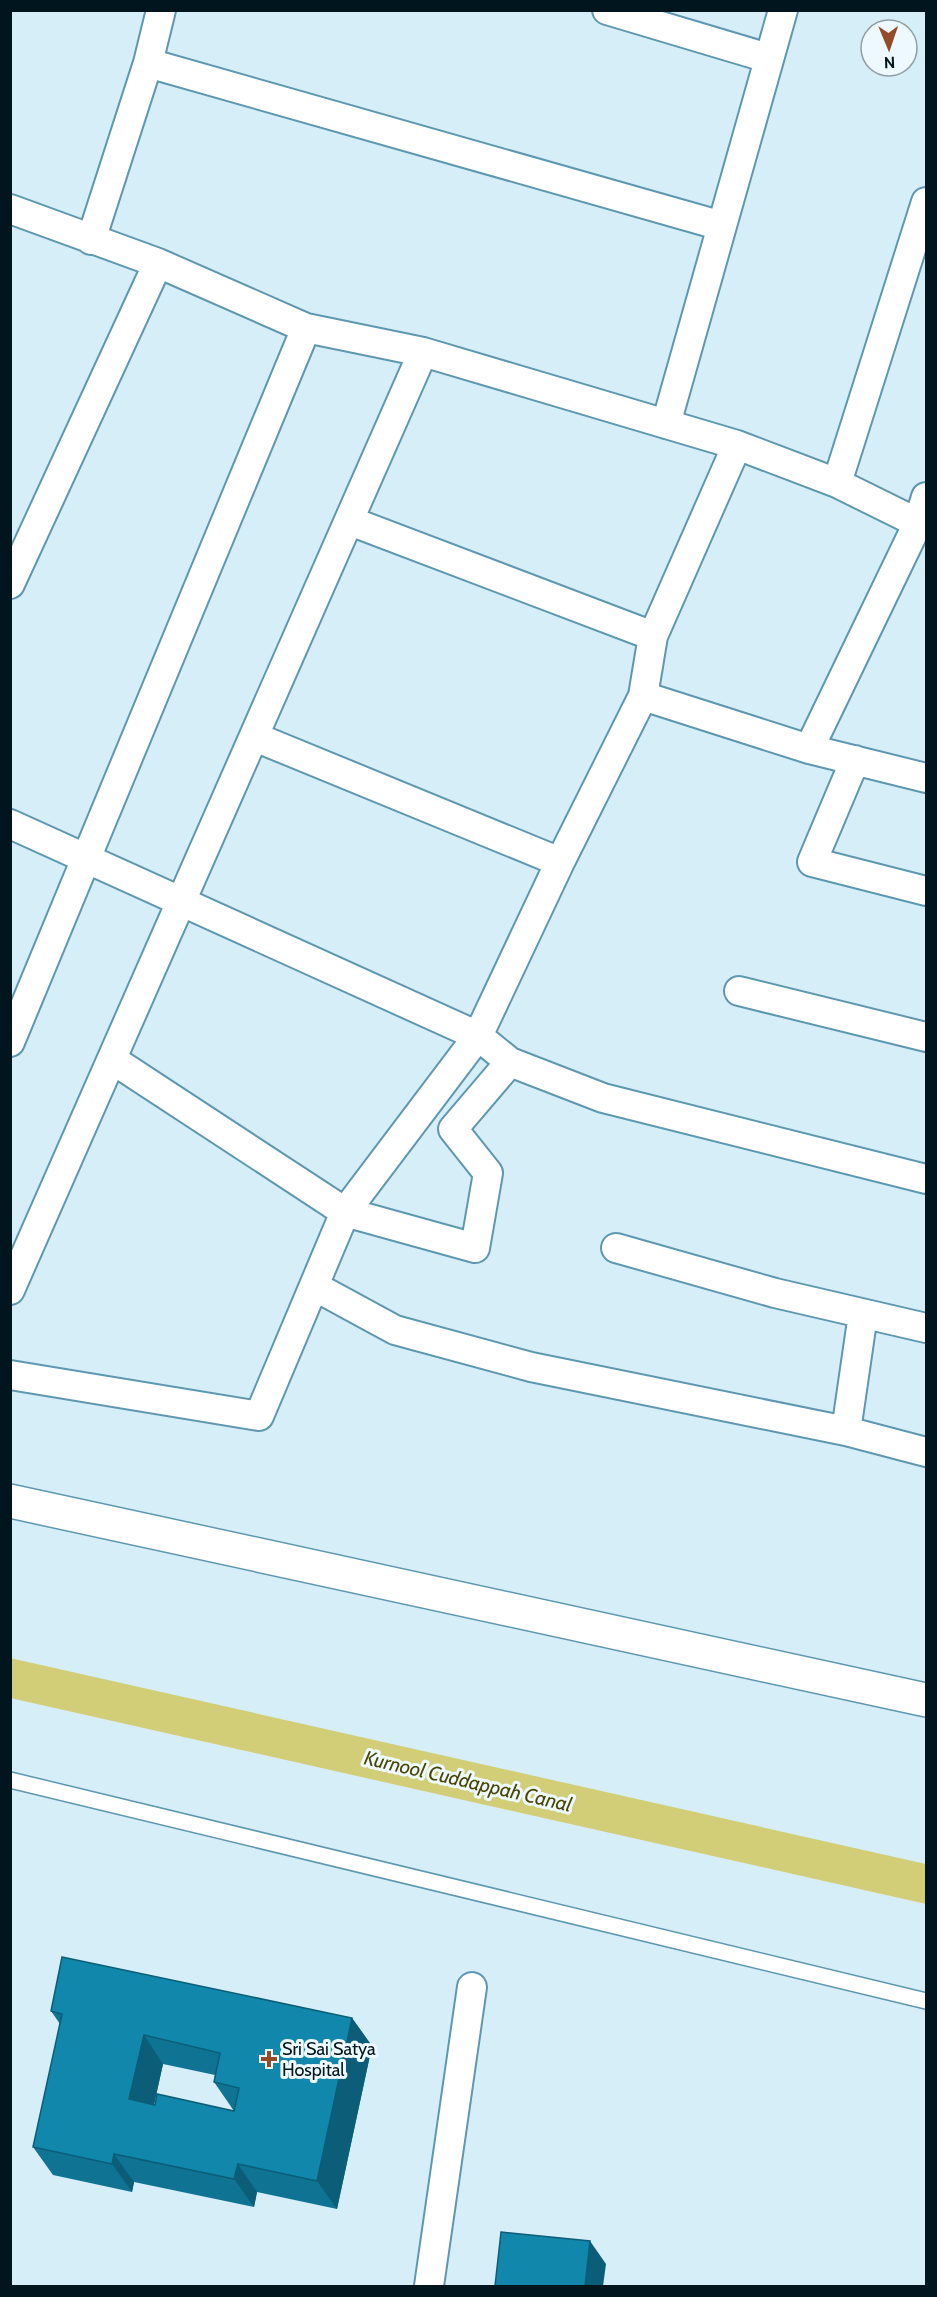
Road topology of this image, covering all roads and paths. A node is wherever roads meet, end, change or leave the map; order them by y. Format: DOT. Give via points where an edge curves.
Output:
graph roads {
  1 [pos="160,10"];
  2 [pos="607,10"];
  3 [pos="783,10"];
  4 [pos="768,58"];
  5 [pos="148,63"];
  6 [pos="927,201"];
  7 [pos="10,209"];
  8 [pos="722,226"];
  9 [pos="91,240"];
  10 [pos="158,263"];
  11 [pos="306,328"];
  12 [pos="423,352"];
  13 [pos="666,424"];
  14 [pos="737,445"];
  15 [pos="837,483"];
  16 [pos="927,497"];
  17 [pos="350,521"];
  18 [pos="922,525"];
  19 [pos="10,584"];
  20 [pos="653,636"];
  21 [pos="643,696"];
  22 [pos="255,737"];
  23 [pos="809,749"];
  24 [pos="855,760"];
  25 [pos="927,778"];
  26 [pos="10,824"];
  27 [pos="87,859"];
  28 [pos="560,862"];
  29 [pos="927,891"];
  30 [pos="183,902"];
  31 [pos="739,991"];
  32 [pos="478,1036"];
  33 [pos="927,1037"];
  34 [pos="10,1042"];
  35 [pos="113,1060"];
  36 [pos="510,1062"];
  37 [pos="927,1179"];
  38 [pos="345,1212"];
  39 [pos="616,1248"];
  40 [pos="314,1286"];
  41 [pos="10,1290"];
  42 [pos="863,1314"];
  43 [pos="927,1328"];
  44 [pos="10,1376"];
  45 [pos="846,1431"];
  46 [pos="927,1452"];
  47 [pos="10,1502"];
  48 [pos="927,1700"];
  49 [pos="10,1780"];
  50 [pos="472,1987"];
  51 [pos="926,1998"];
  52 [pos="429,2286"];
  1 -- 5 [label="street"];
  2 -- 4 [label="street"];
  3 -- 4 [label="street"];
  4 -- 8 [label="street"];
  5 -- 8 [label="street"];
  5 -- 9 [label="street"];
  6 -- 15 [label="street"];
  7 -- 9 [label="street"];
  8 -- 13 [label="street"];
  9 -- 10 [label="street"];
  10 -- 11 [label="street"];
  10 -- 19 [label="street"];
  11 -- 12 [label="street"];
  11 -- 27 [label="street"];
  12 -- 13 [label="street"];
  12 -- 17 [label="street"];
  13 -- 14 [label="street"];
  14 -- 15 [label="street"];
  14 -- 20 [label="street"];
  15 -- 18 [label="street"];
  16 -- 18 [label="street"];
  17 -- 20 [label="street"];
  17 -- 22 [label="street"];
  18 -- 23 [label="street"];
  20 -- 21 [label="street"];
  21 -- 23 [label="street"];
  21 -- 28 [label="street"];
  22 -- 28 [label="street"];
  22 -- 30 [label="street"];
  23 -- 24 [label="street"];
  24 -- 25 [label="street"];
  24 -- 29 [label="street" via="812,862"];
  26 -- 27 [label="street"];
  27 -- 30 [label="street"];
  27 -- 34 [label="street"];
  28 -- 32 [label="street"];
  30 -- 32 [label="street"];
  30 -- 35 [label="street"];
  31 -- 33 [label="street"];
  32 -- 36 [label="street"];
  32 -- 38 [label="street"];
  35 -- 38 [label="street"];
  35 -- 41 [label="street"];
  36 -- 37 [label="street" via="603,1098"];
  36 -- 38 [label="street" via="453,1129 488,1173 475,1248"];
  38 -- 40 [label="street"];
  39 -- 42 [label="street"];
  40 -- 44 [label="street" via="259,1416"];
  40 -- 45 [label="street" via="395,1330 531,1367"];
  42 -- 43 [label="street"];
  42 -- 45 [label="street"];
  45 -- 46 [label="street"];
  47 -- 48 [label="street"];
  49 -- 51 [label="lane"];
  50 -- 52 [label="street"];
}
